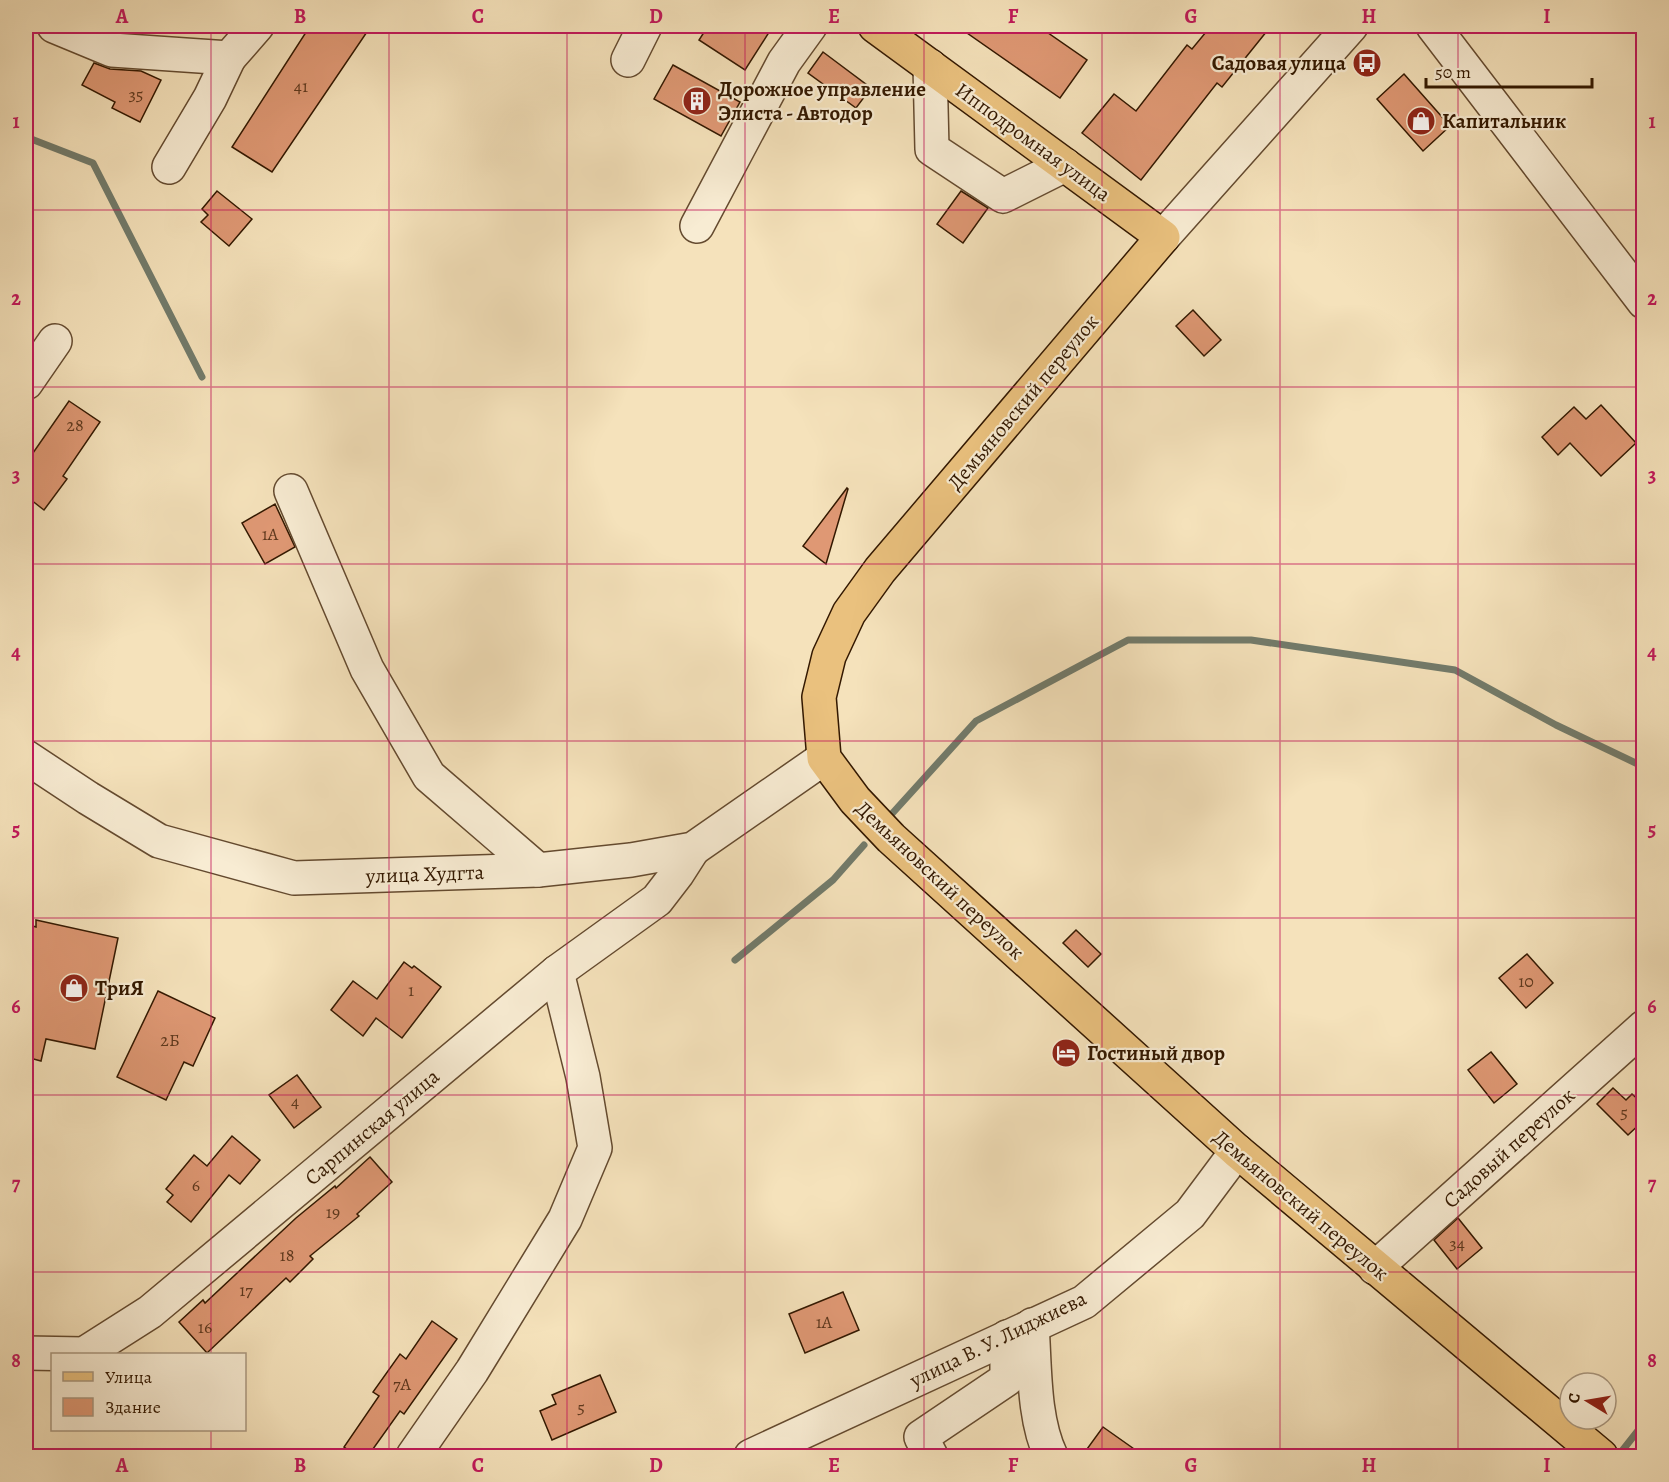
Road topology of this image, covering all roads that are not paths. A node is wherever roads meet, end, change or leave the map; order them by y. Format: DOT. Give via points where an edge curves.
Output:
graph roads {
  1 [pos="54,26"];
  2 [pos="257,26"];
  3 [pos="645,26"];
  4 [pos="810,26"];
  5 [pos="875,26"];
  6 [pos="1433,26"];
  7 [pos="1347,27"];
  8 [pos="229,58"];
  9 [pos="628,60"];
  10 [pos="930,66"];
  11 [pos="1065,165"];
  12 [pos="169,167"];
  13 [pos="697,226"];
  14 [pos="1163,237"];
  15 [pos="1644,302"];
  16 [pos="55,341"];
  17 [pos="26,383"];
  18 [pos="291,491"];
  19 [pos="26,757"];
  20 [pos="824,758"];
  21 [pos="693,849"];
  22 [pos="538,870"];
  23 [pos="557,972"];
  24 [pos="1644,1027"];
  25 [pos="1236,1151"];
  26 [pos="1375,1268"];
  27 [pos="1019,1331"];
  28 [pos="26,1353"];
  29 [pos="51,1353"];
  30 [pos="86,1353"];
  31 [pos="413,1456"];
  32 [pos="751,1456"];
  33 [pos="931,1456"];
  34 [pos="1051,1456"];
  35 [pos="1601,1456"];
  1 -- 8 [label="street" via="112,50"];
  2 -- 8 [label="street"];
  3 -- 9 [label="street"];
  4 -- 13 [label="street" via="784,62"];
  5 -- 10 [label="main road, Ипподромная улица"];
  6 -- 15 [label="street"];
  7 -- 14 [label="street, Демьяновский переулок"];
  8 -- 12 [label="street"];
  10 -- 11 [label="main road, Ипподромная улица"];
  10 -- 11 [label="street" via="932,149 1003,196"];
  11 -- 14 [label="main road, Ипподромная улица"];
  14 -- 20 [label="main road, Демьяновский переулок" via="880,570 849,613 829,656 819,697"];
  16 -- 17 [label="street"];
  18 -- 22 [label="street" via="367,669 429,776"];
  19 -- 22 [label="street, улица Худгта" via="159,841 294,878"];
  20 -- 21 [label="street, улица Худгта"];
  20 -- 25 [label="main road, Демьяновский переулок" via="855,800 891,838"];
  21 -- 22 [label="street, улица Худгта"];
  21 -- 23 [label="street, Сарпинская улица" via="657,900"];
  23 -- 30 [label="street, Сарпинская улица" via="150,1312"];
  23 -- 31 [label="street" via="583,1077 595,1148 565,1219 472,1371"];
  24 -- 26 [label="street, Садовый переулок"];
  25 -- 26 [label="main road, Демьяновский переулок"];
  25 -- 27 [label="street, улица В. У. Лиджиева" via="1190,1214 1084,1302"];
  26 -- 35 [label="main road, Демьяновский переулок"];
  27 -- 32 [label="street, улица В. У. Лиджиева"];
  27 -- 33 [label="street" via="1008,1379 921,1437"];
  27 -- 34 [label="street" via="1044,1442"];
  28 -- 29 [label="street, Сарпинская улица"];
}
